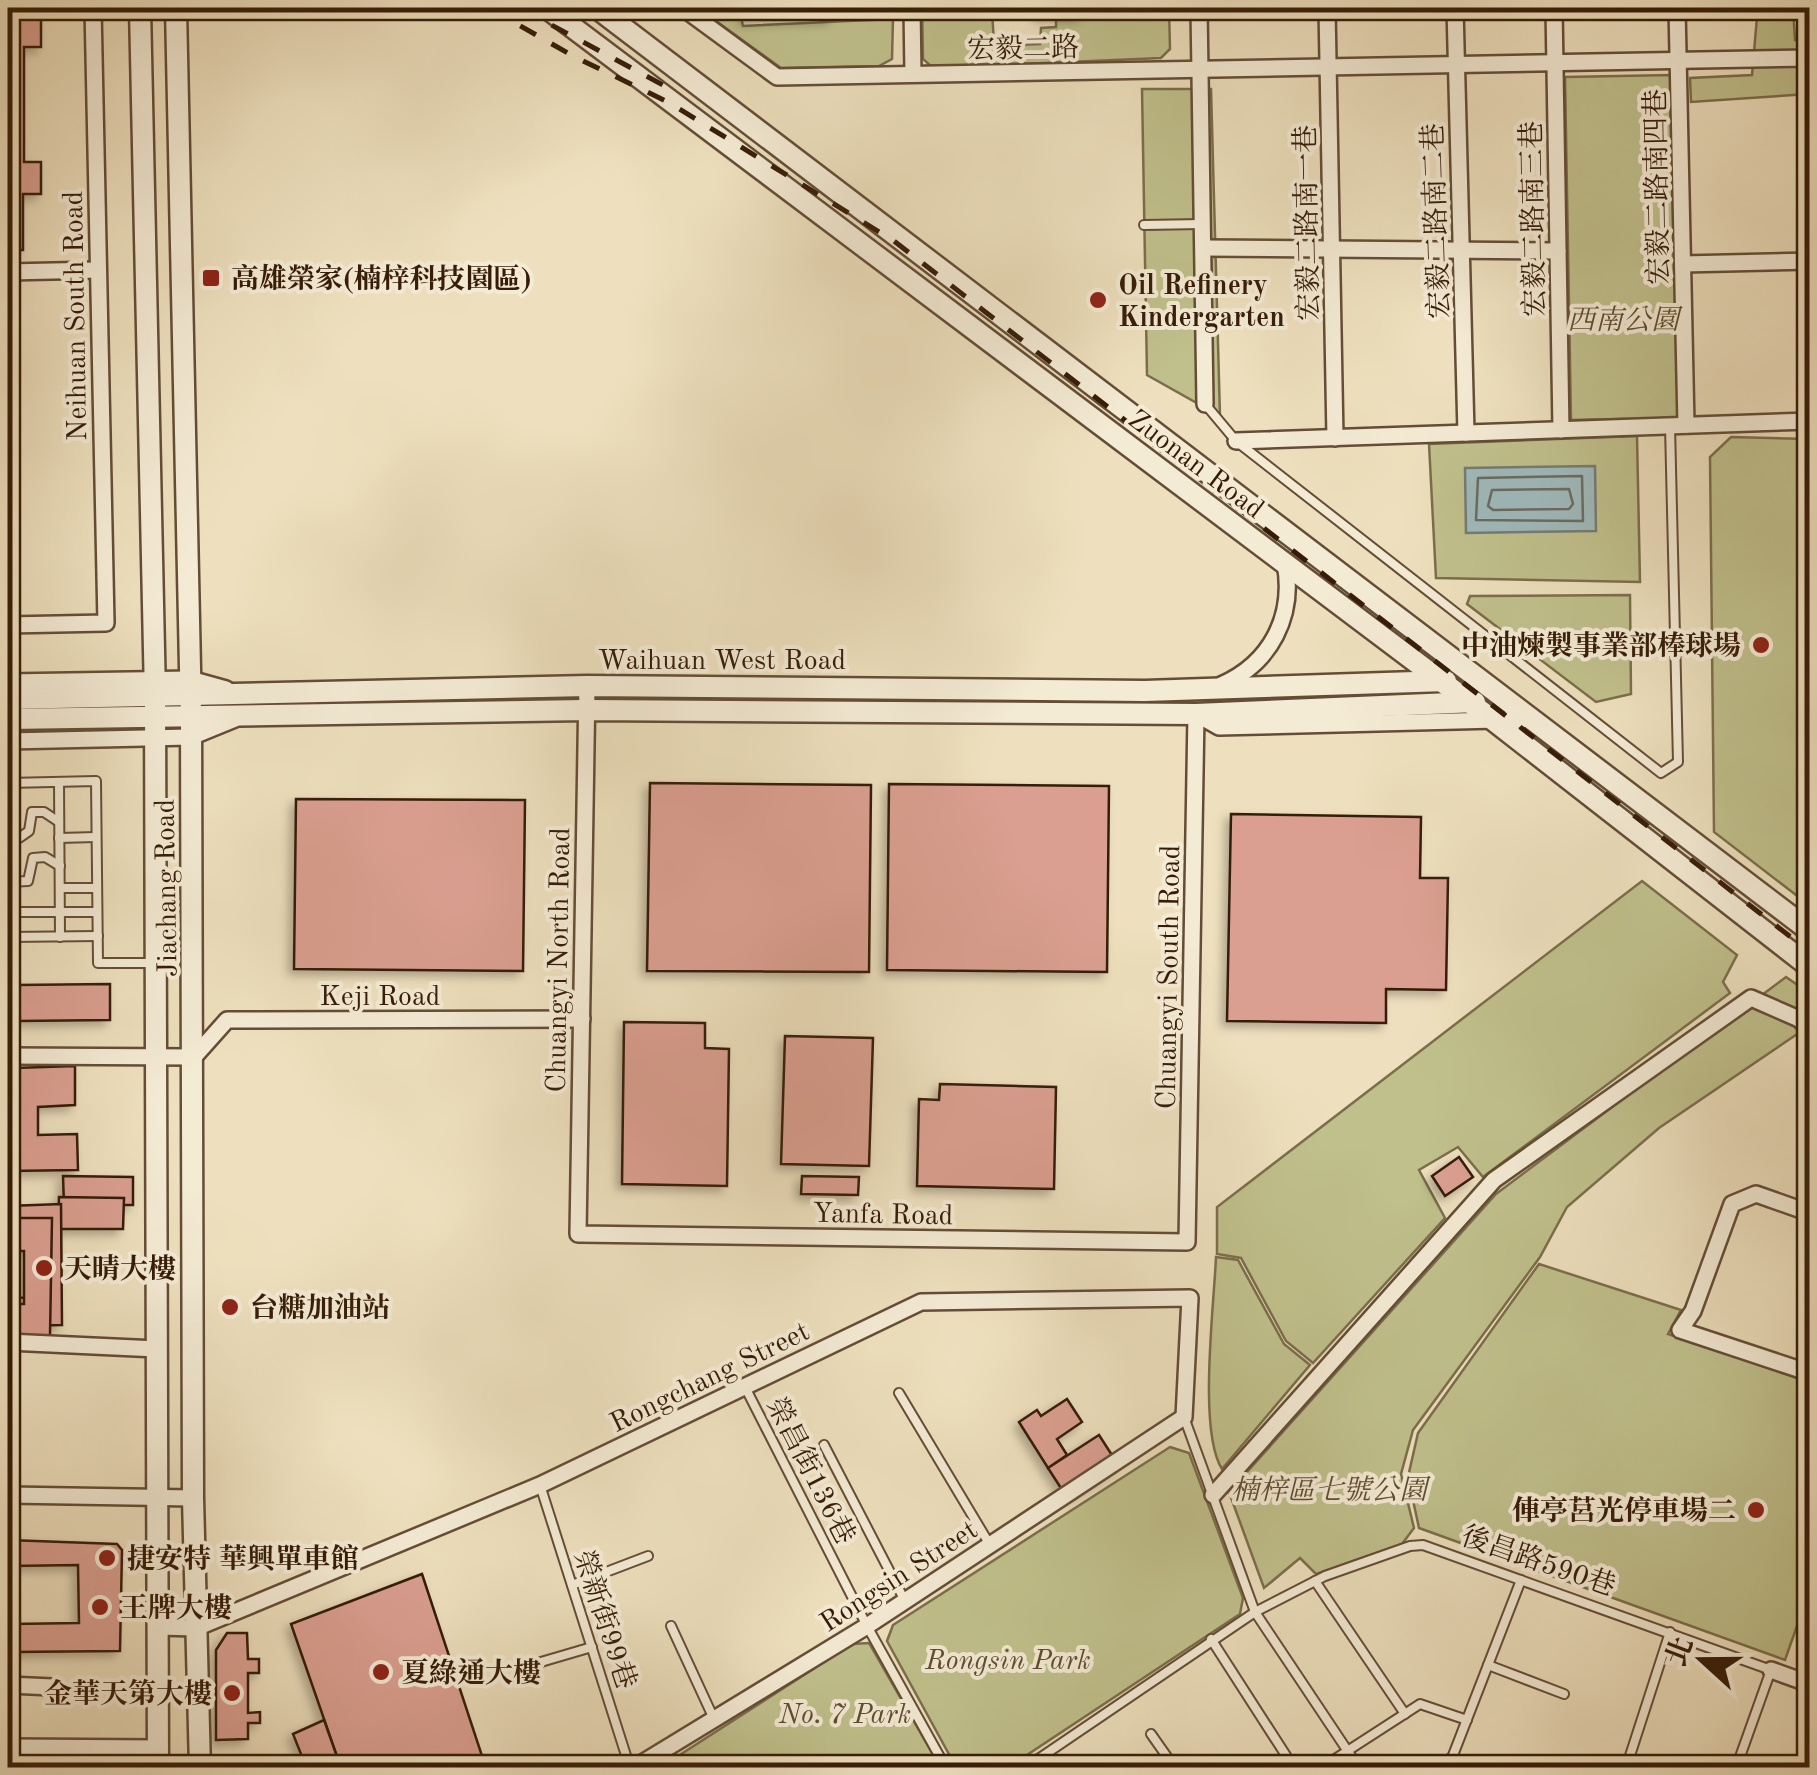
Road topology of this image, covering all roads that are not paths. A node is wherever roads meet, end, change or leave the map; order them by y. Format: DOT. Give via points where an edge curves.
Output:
graph roads {
  1 [pos="93,8"];
  2 [pos="140,8"];
  3 [pos="176,8"];
  4 [pos="547,8"];
  5 [pos="596,8"];
  6 [pos="684,8"];
  7 [pos="912,8"];
  8 [pos="1199,8"];
  9 [pos="1328,8"];
  10 [pos="1454,8"];
  11 [pos="1554,8"];
  12 [pos="1677,8"];
  13 [pos="1810,58"];
  14 [pos="1678,60"];
  15 [pos="1555,62"];
  16 [pos="1456,64"];
  17 [pos="1328,66"];
  18 [pos="1202,68"];
  19 [pos="913,74"];
  20 [pos="1202,224"];
  21 [pos="1144,225"];
  22 [pos="1204,248"];
  23 [pos="1332,252"];
  24 [pos="1461,252"];
  25 [pos="1558,252"];
  26 [pos="1810,260"];
  27 [pos="1683,264"];
  28 [pos="98,270"];
  29 [pos="8,272"];
  30 [pos="1205,404"];
  31 [pos="1810,420"];
  32 [pos="1678,426"];
  33 [pos="1560,430"];
  34 [pos="1466,433"];
  35 [pos="1336,438"];
  36 [pos="1236,442"];
  37 [pos="1285,564"];
  38 [pos="8,625"];
  39 [pos="1482,678"];
  40 [pos="8,682"];
  41 [pos="1442,682"];
  42 [pos="587,686"];
  43 [pos="1209,690"];
  44 [pos="155,697"];
  45 [pos="191,697"];
  46 [pos="8,699"];
  47 [pos="1511,701"];
  48 [pos="1468,702"];
  49 [pos="586,710"];
  50 [pos="1196,714"];
  51 [pos="238,718"];
  52 [pos="1533,718"];
  53 [pos="8,719"];
  54 [pos="1493,720"];
  55 [pos="191,737"];
  56 [pos="155,738"];
  57 [pos="8,741"];
  58 [pos="59,782"];
  59 [pos="8,783"];
  60 [pos="60,822"];
  61 [pos="8,835"];
  62 [pos="96,836"];
  63 [pos="60,838"];
  64 [pos="60,866"];
  65 [pos="8,882"];
  66 [pos="60,888"];
  67 [pos="97,888"];
  68 [pos="8,912"];
  69 [pos="60,912"];
  70 [pos="97,912"];
  71 [pos="1810,931"];
  72 [pos="60,936"];
  73 [pos="98,936"];
  74 [pos="8,938"];
  75 [pos="156,963"];
  76 [pos="1810,967"];
  77 [pos="582,1019"];
  78 [pos="1810,1030"];
  79 [pos="8,1056"];
  80 [pos="157,1057"];
  81 [pos="194,1057"];
  82 [pos="1810,1212"];
  83 [pos="578,1234"];
  84 [pos="1187,1242"];
  85 [pos="8,1342"];
  86 [pos="156,1349"];
  87 [pos="1810,1373"];
  88 [pos="745,1387"];
  89 [pos="898,1393"];
  90 [pos="1184,1416"];
  91 [pos="824,1444"];
  92 [pos="540,1485"];
  93 [pos="8,1495"];
  94 [pos="1213,1495"];
  95 [pos="157,1498"];
  96 [pos="193,1498"];
  97 [pos="990,1545"];
  98 [pos="648,1556"];
  99 [pos="1521,1580"];
  100 [pos="1315,1581"];
  101 [pos="572,1585"];
  102 [pos="906,1601"];
  103 [pos="1255,1612"];
  104 [pos="671,1626"];
  105 [pos="867,1626"];
  106 [pos="158,1627"];
  107 [pos="196,1628"];
  108 [pos="1670,1632"];
  109 [pos="1211,1639"];
  110 [pos="592,1647"];
  111 [pos="1488,1665"];
  112 [pos="517,1668"];
  113 [pos="1770,1670"];
  114 [pos="1810,1684"];
  115 [pos="8,1685"];
  116 [pos="53,1687"];
  117 [pos="1564,1694"];
  118 [pos="1404,1714"];
  119 [pos="714,1719"];
  120 [pos="1467,1720"];
  121 [pos="1150,1734"];
  122 [pos="8,1747"];
  123 [pos="1348,1750"];
  124 [pos="158,1758"];
  125 [pos="1450,1766"];
  126 [pos="200,1768"];
  127 [pos="632,1768"];
  128 [pos="946,1768"];
  129 [pos="1025,1768"];
  130 [pos="1180,1768"];
  131 [pos="1294,1768"];
  132 [pos="1321,1768"];
  133 [pos="1360,1768"];
  134 [pos="1626,1768"];
  135 [pos="1736,1768"];
  1 -- 28 [label="street, Neihuan South Road"];
  2 -- 44 [label="street, Jiachang Road"];
  3 -- 45 [label="street, Jiachang Road"];
  4 -- 37 [label="street, Zuonan Road"];
  5 -- 39 [label="street, Zuonan Road"];
  6 -- 19 [label="street, 宏毅二路" via="778,77"];
  7 -- 19 [label="street"];
  8 -- 18 [label="street"];
  9 -- 17 [label="street, 宏毅二路南一巷"];
  10 -- 16 [label="street, 宏毅二路南二巷"];
  11 -- 15 [label="street, 宏毅二路南三巷"];
  12 -- 14 [label="street, 宏毅二路南四巷"];
  13 -- 14 [label="street, 宏毅二路"];
  14 -- 15 [label="street, 宏毅二路"];
  14 -- 27 [label="street, 宏毅二路南四巷"];
  15 -- 16 [label="street, 宏毅二路"];
  15 -- 25 [label="street, 宏毅二路南三巷"];
  16 -- 17 [label="street, 宏毅二路"];
  16 -- 24 [label="street, 宏毅二路南二巷"];
  17 -- 18 [label="street, 宏毅二路"];
  17 -- 23 [label="street, 宏毅二路南一巷"];
  18 -- 19 [label="street, 宏毅二路"];
  18 -- 20 [label="street"];
  20 -- 21 [label="lane"];
  20 -- 22 [label="street"];
  22 -- 23 [label="street"];
  22 -- 30 [label="street"];
  23 -- 24 [label="street"];
  23 -- 35 [label="street, 宏毅二路南一巷"];
  24 -- 25 [label="street"];
  24 -- 34 [label="street, 宏毅二路南二巷"];
  25 -- 33 [label="street, 宏毅二路南三巷"];
  26 -- 27 [label="street"];
  27 -- 32 [label="street, 宏毅二路南四巷"];
  28 -- 29 [label="street"];
  28 -- 38 [label="street, Neihuan South Road" via="106,623"];
  30 -- 36 [label="lane"];
  31 -- 32 [label="street"];
  32 -- 33 [label="street"];
  32 -- 36 [label="lane" via="1678,762 1661,773"];
  33 -- 34 [label="street"];
  34 -- 35 [label="street"];
  35 -- 36 [label="street"];
  37 -- 41 [label="street, Zuonan Road"];
  37 -- 43 [label="street" via="1290,591 1281,627 1254,663"];
  39 -- 41 [label="street, Waihuan West Road"];
  39 -- 47 [label="street, Zuonan Road"];
  40 -- 44 [label="street, Waihuan West Road"];
  41 -- 43 [label="street, Waihuan West Road"];
  41 -- 48 [label="street, Zuonan Road"];
  42 -- 43 [label="street, Waihuan West Road"];
  42 -- 45 [label="street, Waihuan West Road"];
  42 -- 49 [label="street, Chuangyi North Road"];
  44 -- 45 [label="street, Waihuan West Road"];
  44 -- 45 [label="street, Waihuan West Road"];
  44 -- 46 [label="street, Waihuan West Road"];
  44 -- 53 [label="street, Waihuan West Road"];
  44 -- 56 [label="street, Jiachang Road"];
  45 -- 51 [label="street, Waihuan West Road"];
  45 -- 55 [label="street, Jiachang Road"];
  47 -- 48 [label="street, Waihuan West Road"];
  47 -- 52 [label="street, Zuonan Road"];
  48 -- 50 [label="street, Waihuan West Road"];
  48 -- 54 [label="street, Zuonan Road"];
  49 -- 50 [label="street, Waihuan West Road"];
  49 -- 51 [label="street, Waihuan West Road"];
  49 -- 77 [label="street, Chuangyi North Road"];
  50 -- 54 [label="street, Waihuan West Road" via="1219,727"];
  50 -- 84 [label="street, Chuangyi South Road"];
  51 -- 55 [label="street, Waihuan West Road"];
  52 -- 54 [label="street, Waihuan West Road"];
  52 -- 71 [label="street, Zuonan Road"];
  54 -- 76 [label="street, Zuonan Road"];
  55 -- 56 [label="street, Waihuan West Road"];
  55 -- 81 [label="street, Jiachang Road"];
  56 -- 57 [label="street, Waihuan West Road"];
  56 -- 75 [label="street, Jiachang Road"];
  58 -- 59 [label="lane"];
  58 -- 60 [label="lane"];
  58 -- 62 [label="lane" via="96,781"];
  60 -- 61 [label="lane" via="32,812 30,830 20,838"];
  60 -- 63 [label="lane"];
  62 -- 63 [label="lane"];
  62 -- 67 [label="lane"];
  63 -- 64 [label="lane"];
  64 -- 65 [label="lane" via="45,856 33,858 28,881"];
  64 -- 66 [label="lane"];
  66 -- 67 [label="lane"];
  66 -- 69 [label="lane"];
  67 -- 70 [label="lane"];
  68 -- 69 [label="lane"];
  69 -- 70 [label="lane"];
  69 -- 72 [label="lane"];
  70 -- 73 [label="lane"];
  72 -- 73 [label="lane"];
  72 -- 74 [label="lane"];
  73 -- 75 [label="lane" via="98,964"];
  75 -- 80 [label="street, Jiachang Road"];
  77 -- 81 [label="street, Keji Road" via="228,1020"];
  77 -- 83 [label="street, Chuangyi North Road"];
  78 -- 94 [label="street" via="1750,998 1494,1180"];
  79 -- 80 [label="street"];
  80 -- 81 [label="street"];
  80 -- 86 [label="street, Jiachang Road"];
  81 -- 96 [label="street, Jiachang Road"];
  82 -- 87 [label="street" via="1756,1194 1732,1204 1694,1311 1680,1330"];
  83 -- 84 [label="street, Yanfa Road"];
  85 -- 86 [label="street"];
  86 -- 95 [label="street, Jiachang Road"];
  88 -- 90 [label="street, Rongchang Street" via="921,1302 1190,1298"];
  88 -- 92 [label="street, Rongchang Street"];
  88 -- 105 [label="lane, 榮昌街136巷"];
  89 -- 97 [label="lane"];
  90 -- 94 [label="lane"];
  90 -- 97 [label="street, Rongsin Street"];
  91 -- 102 [label="lane"];
  92 -- 101 [label="lane, 榮新街99巷"];
  92 -- 107 [label="street, Rongchang Street"];
  93 -- 95 [label="street"];
  94 -- 103 [label="lane"];
  95 -- 96 [label="street"];
  95 -- 106 [label="street, Jiachang Road"];
  96 -- 107 [label="street, Jiachang Road"];
  97 -- 102 [label="street, Rongsin Street"];
  98 -- 101 [label="lane"];
  99 -- 100 [label="lane, 後昌路590巷" via="1423,1545"];
  99 -- 108 [label="lane, 後昌路590巷"];
  99 -- 111 [label="lane"];
  100 -- 103 [label="lane, 後昌路590巷"];
  100 -- 118 [label="lane"];
  101 -- 110 [label="lane, 榮新街99巷"];
  102 -- 105 [label="street, Rongsin Street"];
  103 -- 109 [label="lane, 後昌路590巷"];
  103 -- 123 [label="lane"];
  104 -- 119 [label="lane"];
  105 -- 119 [label="street, Rongsin Street"];
  105 -- 128 [label="lane, 榮昌街136巷"];
  106 -- 107 [label="street, Rongchang Street"];
  106 -- 124 [label="street, Jiachang Road"];
  107 -- 126 [label="street, Jiachang Road"];
  108 -- 113 [label="lane, 後昌路590巷"];
  108 -- 134 [label="lane"];
  109 -- 129 [label="lane, 後昌路590巷"];
  109 -- 131 [label="lane"];
  110 -- 112 [label="lane"];
  110 -- 127 [label="lane, 榮新街99巷"];
  111 -- 117 [label="lane"];
  111 -- 120 [label="lane"];
  113 -- 114 [label="street, 後昌路590巷"];
  113 -- 135 [label="lane"];
  115 -- 116 [label="street"];
  118 -- 120 [label="lane" via="1420,1704"];
  118 -- 123 [label="lane"];
  119 -- 127 [label="street, Rongsin Street"];
  120 -- 125 [label="lane"];
  121 -- 130 [label="lane"];
  122 -- 124 [label="street"];
  123 -- 132 [label="lane"];
  123 -- 133 [label="lane"];
}
